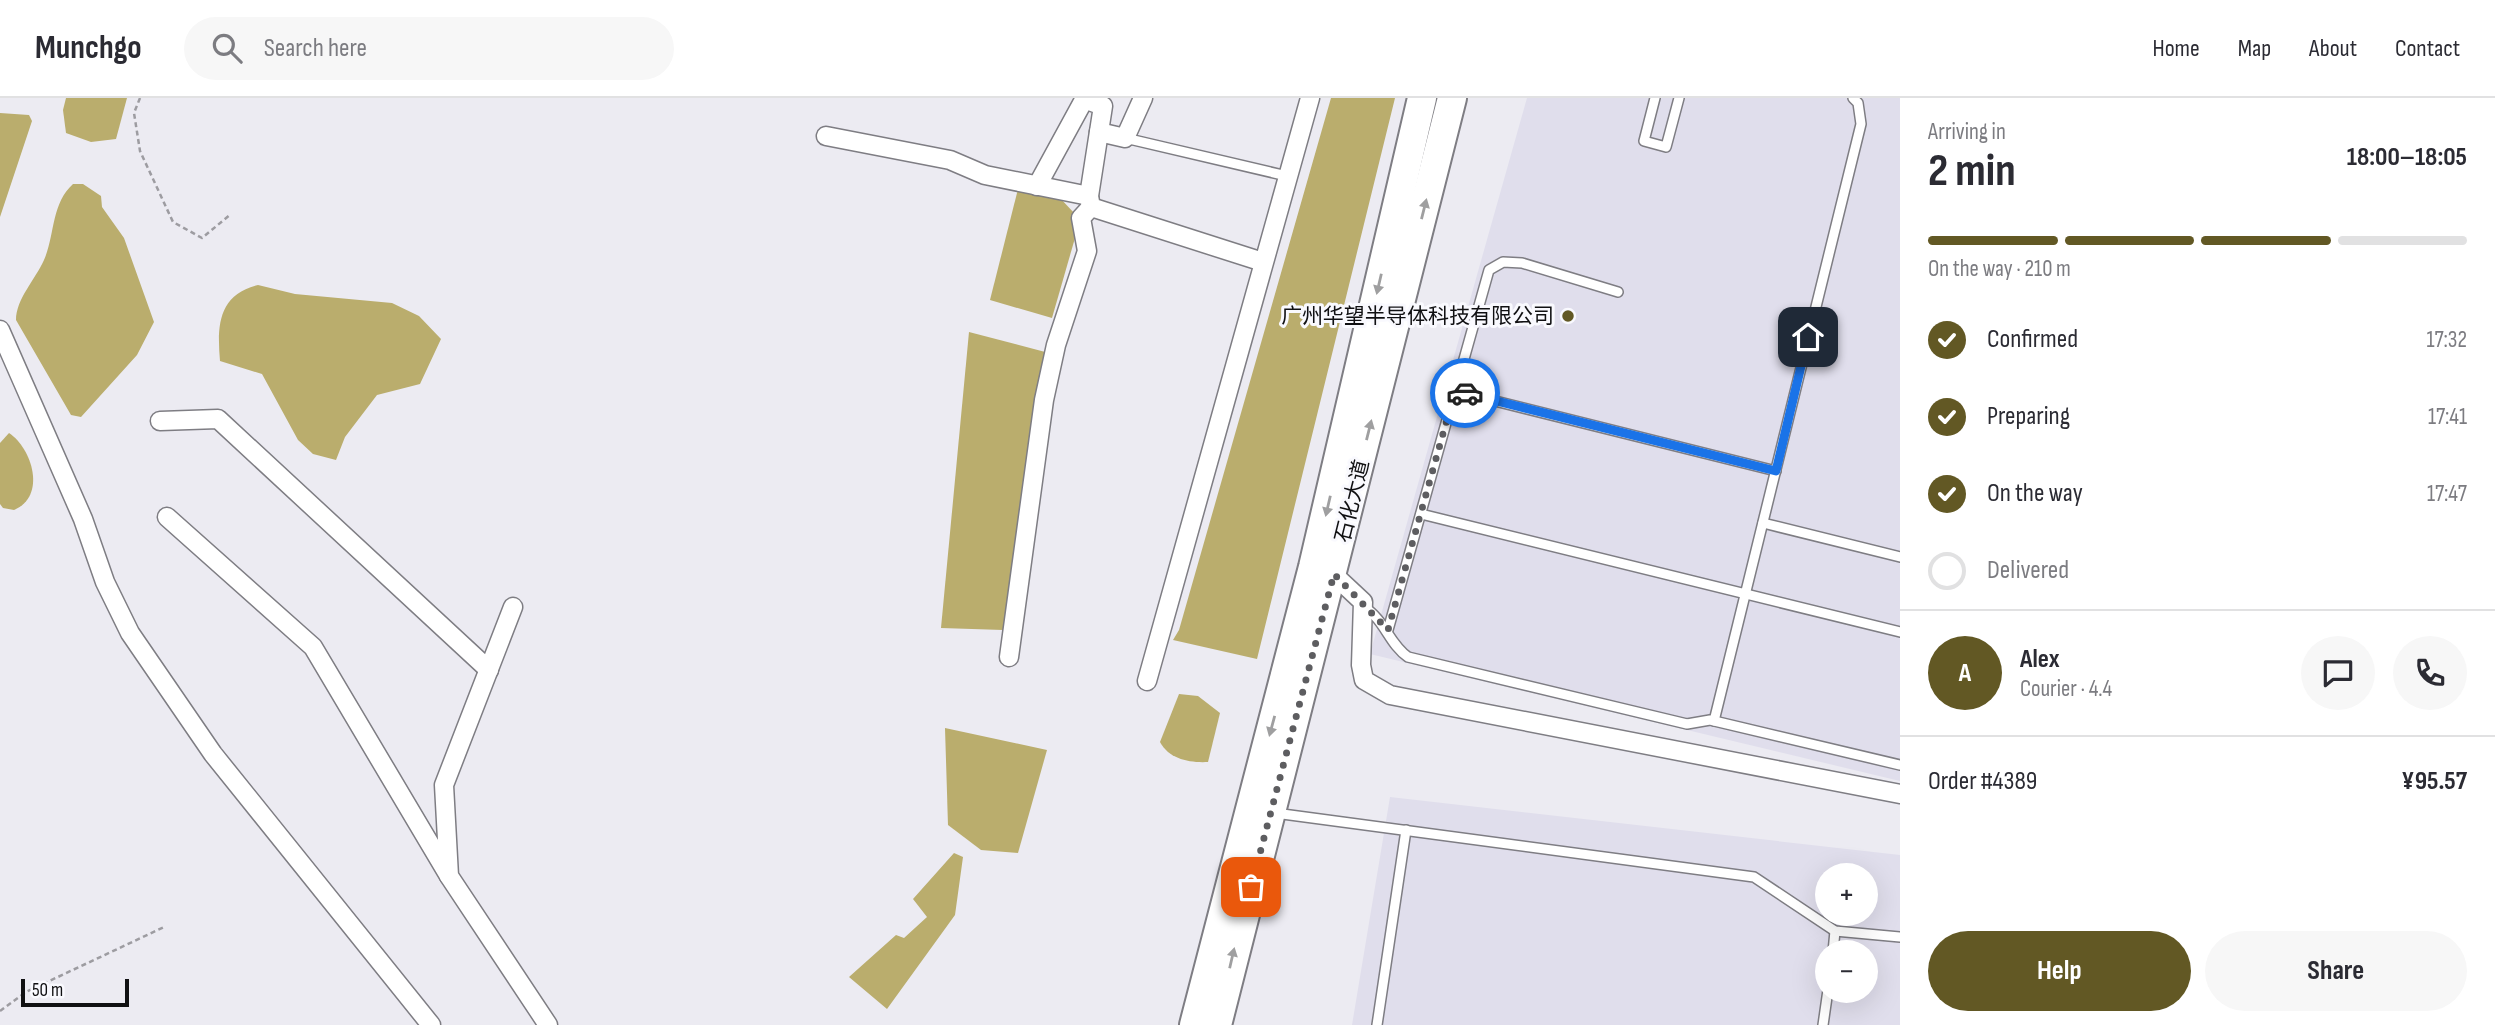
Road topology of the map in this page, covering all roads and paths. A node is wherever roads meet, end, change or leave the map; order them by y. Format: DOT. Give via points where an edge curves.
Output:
graph roads {
  1 [pos="140,98"];
  2 [pos="1084,98"];
  3 [pos="1143,98"];
  4 [pos="1310,98"];
  5 [pos="1422,98"];
  6 [pos="1452,98"];
  7 [pos="1655,98"];
  8 [pos="1679,98"];
  9 [pos="1853,98"];
  10 [pos="1098,132"];
  11 [pos="826,136"];
  12 [pos="1125,138"];
  13 [pos="1287,176"];
  14 [pos="1037,186"];
  15 [pos="1090,202"];
  16 [pos="231,214"];
  17 [pos="1263,262"];
  18 [pos="1618,292"];
  19 [pos="0,330"];
  20 [pos="1455,391"];
  21 [pos="160,421"];
  22 [pos="1776,471"];
  23 [pos="1421,514"];
  24 [pos="167,517"];
  25 [pos="1763,523"];
  26 [pos="1900,557"];
  27 [pos="1323,570"];
  28 [pos="1746,593"];
  29 [pos="513,607"];
  30 [pos="1364,607"];
  31 [pos="1388,630"];
  32 [pos="1900,632"];
  33 [pos="1009,657"];
  34 [pos="489,670"];
  35 [pos="1147,681"];
  36 [pos="1714,721"];
  37 [pos="1900,765"];
  38 [pos="1900,794"];
  39 [pos="1270,813"];
  40 [pos="1406,830"];
  41 [pos="449,876"];
  42 [pos="164,927"];
  43 [pos="1835,931"];
  44 [pos="1900,937"];
  45 [pos="1834,940"];
  46 [pos="1826,1003"];
  47 [pos="0,1011"];
  48 [pos="431,1025"];
  49 [pos="548,1025"];
  50 [pos="1194,1025"];
  51 [pos="1217,1025"];
  52 [pos="1377,1025"];
  53 [pos="1823,1025"];
  1 -- 16 [label="path" via="134,113 140,150 173,222 202,238"];
  2 -- 10 [label="street" via="1102,106"];
  2 -- 14 [label="street"];
  3 -- 12 [label="street"];
  4 -- 13 [label="street"];
  5 -- 27 [label="main road, 石化大道, one-way"];
  27 -- 6 [label="main road, 石化大道, one-way"];
  7 -- 8 [label="lane" via="1644,141 1667,147"];
  9 -- 22 [label="lane" via="1861,124"];
  10 -- 12 [label="street"];
  10 -- 15 [label="street"];
  11 -- 14 [label="street" via="950,160 985,175"];
  12 -- 13 [label="lane"];
  13 -- 17 [label="street"];
  14 -- 15 [label="street"];
  15 -- 17 [label="street"];
  15 -- 33 [label="street" via="1081,218 1087,251 1056,345 1044,400"];
  17 -- 35 [label="street"];
  18 -- 20 [label="lane" via="1522,263 1503,262 1489,270"];
  19 -- 48 [label="street" via="130,633 213,754"];
  20 -- 22 [label="lane"];
  20 -- 23 [label="lane"];
  21 -- 34 [label="street" via="218,419"];
  22 -- 25 [label="lane"];
  23 -- 28 [label="lane"];
  23 -- 31 [label="lane"];
  24 -- 41 [label="street" via="313,647"];
  25 -- 26 [label="lane"];
  25 -- 28 [label="lane"];
  27 -- 30 [label="street"];
  27 -- 39 [label="main road, 石化大道"];
  27 -- 50 [label="main road, 石化大道, one-way"];
  28 -- 32 [label="lane"];
  28 -- 36 [label="lane"];
  29 -- 34 [label="street"];
  30 -- 31 [label="lane"];
  30 -- 38 [label="street" via="1364,680 1391,695"];
  31 -- 36 [label="lane" via="1399,651 1408,657 1687,724"];
  34 -- 41 [label="street" via="444,785"];
  36 -- 37 [label="lane"];
  39 -- 40 [label="lane"];
  51 -- 39 [label="main road, 石化大道, one-way"];
  40 -- 43 [label="lane" via="1754,877"];
  40 -- 52 [label="lane"];
  41 -- 49 [label="street"];
  42 -- 47 [label="path" via="26,992"];
  43 -- 44 [label="lane"];
  43 -- 45 [label="lane"];
  46 -- 53 [label="lane"];
}
